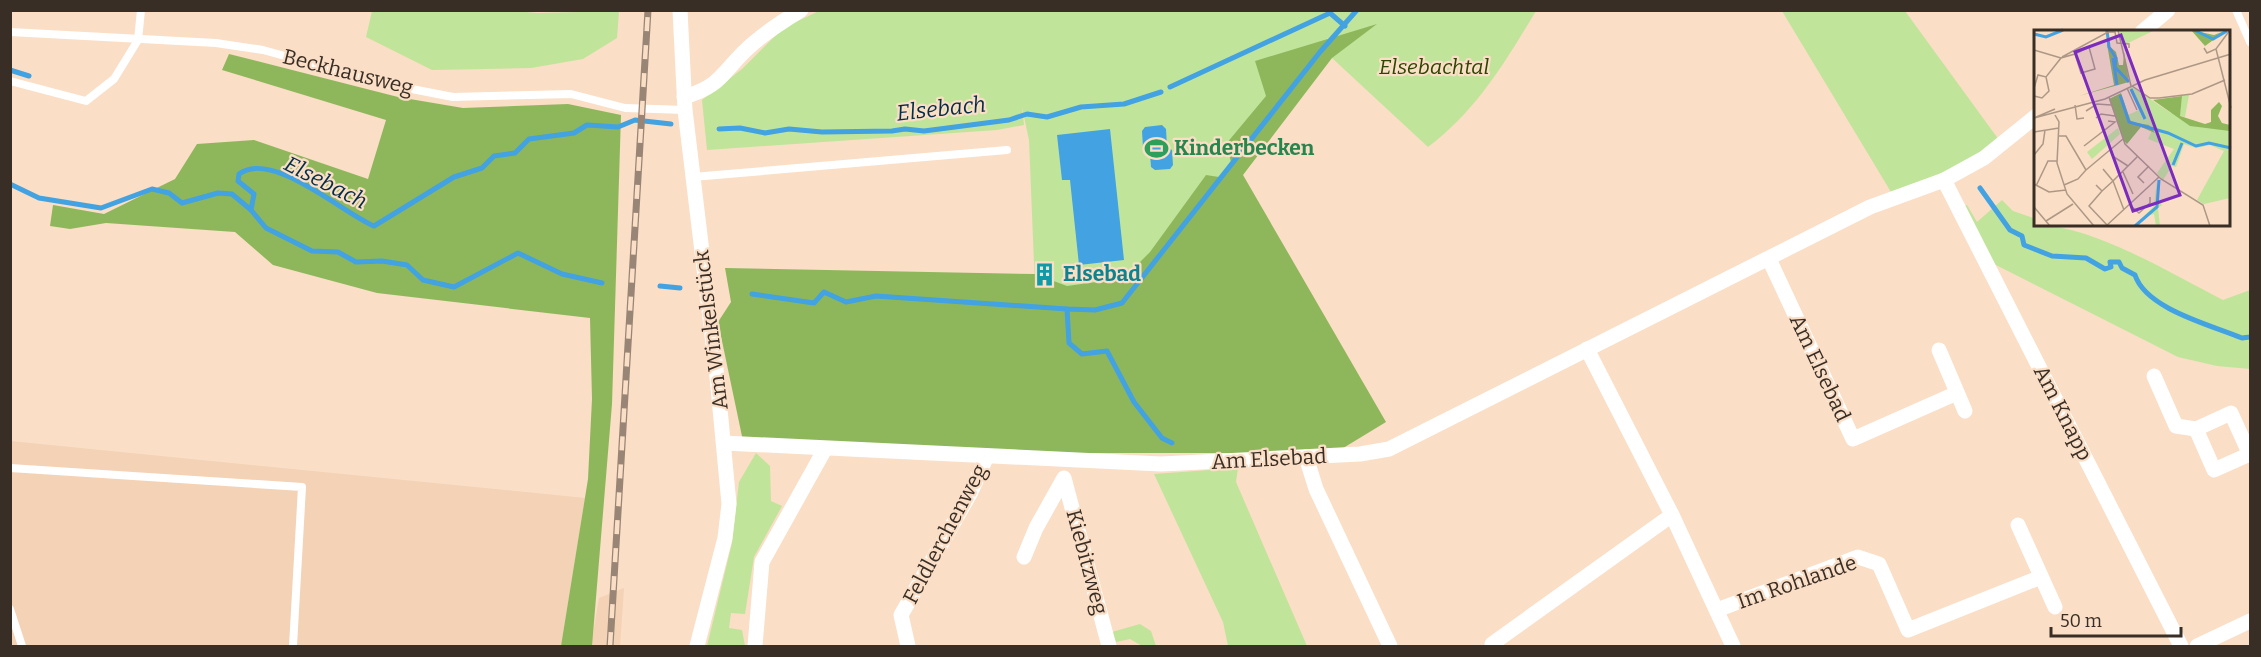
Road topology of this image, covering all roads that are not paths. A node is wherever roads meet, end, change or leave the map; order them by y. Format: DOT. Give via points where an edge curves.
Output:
graph roads {
  1 [pos="141,10"];
  2 [pos="680,10"];
  3 [pos="801,10"];
  4 [pos="2168,10"];
  5 [pos="2236,10"];
  6 [pos="2144,30"];
  7 [pos="10,32"];
  8 [pos="138,40"];
  9 [pos="2250,42"];
  10 [pos="10,81"];
  11 [pos="685,104"];
  12 [pos="2034,118"];
  13 [pos="1007,150"];
  14 [pos="693,177"];
  15 [pos="1944,180"];
  16 [pos="1770,259"];
  17 [pos="1587,349"];
  18 [pos="1939,350"];
  19 [pos="2154,376"];
  20 [pos="1957,393"];
  21 [pos="1965,411"];
  22 [pos="2196,429"];
  23 [pos="724,443"];
  24 [pos="825,449"];
  25 [pos="2250,455"];
  26 [pos="987,456"];
  27 [pos="1306,457"];
  28 [pos="1067,461"];
  29 [pos="10,468"];
  30 [pos="1064,478"];
  31 [pos="1672,515"];
  32 [pos="2018,525"];
  33 [pos="1023,557"];
  34 [pos="2041,577"];
  35 [pos="2055,606"];
  36 [pos="10,609"];
  37 [pos="1717,610"];
  38 [pos="2250,621"];
  39 [pos="1492,644"];
  40 [pos="22,646"];
  41 [pos="292,646"];
  42 [pos="697,646"];
  43 [pos="755,646"];
  44 [pos="908,646"];
  45 [pos="1109,646"];
  46 [pos="1390,646"];
  47 [pos="1733,646"];
  48 [pos="2181,646"];
  49 [pos="2197,646"];
  1 -- 8 [label="lane"];
  2 -- 11 [label="street, Am Winkelstück"];
  3 -- 11 [label="street" via="748,48 717,84"];
  4 -- 6 [label="street"];
  5 -- 9 [label="lane"];
  7 -- 8 [label="lane, Beckhausweg"];
  8 -- 10 [label="lane" via="114,79 86,101"];
  8 -- 11 [label="lane, Beckhausweg" via="216,43 263,50 386,84 453,97 571,94 625,108"];
  11 -- 14 [label="street, Am Winkelstück"];
  12 -- 15 [label="street, Am Elsebad" via="1984,158"];
  13 -- 14 [label="lane"];
  14 -- 23 [label="street, Am Winkelstück"];
  15 -- 16 [label="street, Am Elsebad" via="1870,207"];
  15 -- 48 [label="street, Am Knapp"];
  16 -- 17 [label="street, Am Elsebad"];
  16 -- 20 [label="street, Am Elsebad" via="1853,439"];
  17 -- 27 [label="street, Am Elsebad" via="1389,449"];
  17 -- 31 [label="street, Im Rohlande"];
  18 -- 20 [label="street"];
  19 -- 22 [label="street" via="2176,426"];
  20 -- 21 [label="street"];
  22 -- 25 [label="street" via="2214,470"];
  22 -- 25 [label="street" via="2231,413"];
  23 -- 24 [label="street, Am Elsebad"];
  23 -- 42 [label="street, Am Winkelstück" via="729,504"];
  24 -- 26 [label="street, Am Elsebad"];
  24 -- 43 [label="street" via="762,562"];
  26 -- 28 [label="street, Am Elsebad"];
  26 -- 44 [label="street, Feldlerchenweg" via="902,615"];
  27 -- 28 [label="street, Am Elsebad" via="1161,464"];
  27 -- 46 [label="street" via="1316,489"];
  28 -- 30 [label="street, Kiebitzweg"];
  29 -- 41 [label="lane" via="302,487"];
  30 -- 33 [label="street, Kiebitzweg"];
  30 -- 45 [label="street, Kiebitzweg"];
  31 -- 37 [label="street, Im Rohlande"];
  31 -- 39 [label="street"];
  32 -- 34 [label="street"];
  34 -- 35 [label="street"];
  34 -- 37 [label="street, Im Rohlande" via="1908,630 1879,564 1858,557"];
  36 -- 40 [label="lane"];
  37 -- 47 [label="street, Im Rohlande"];
  38 -- 49 [label="street"];
}
